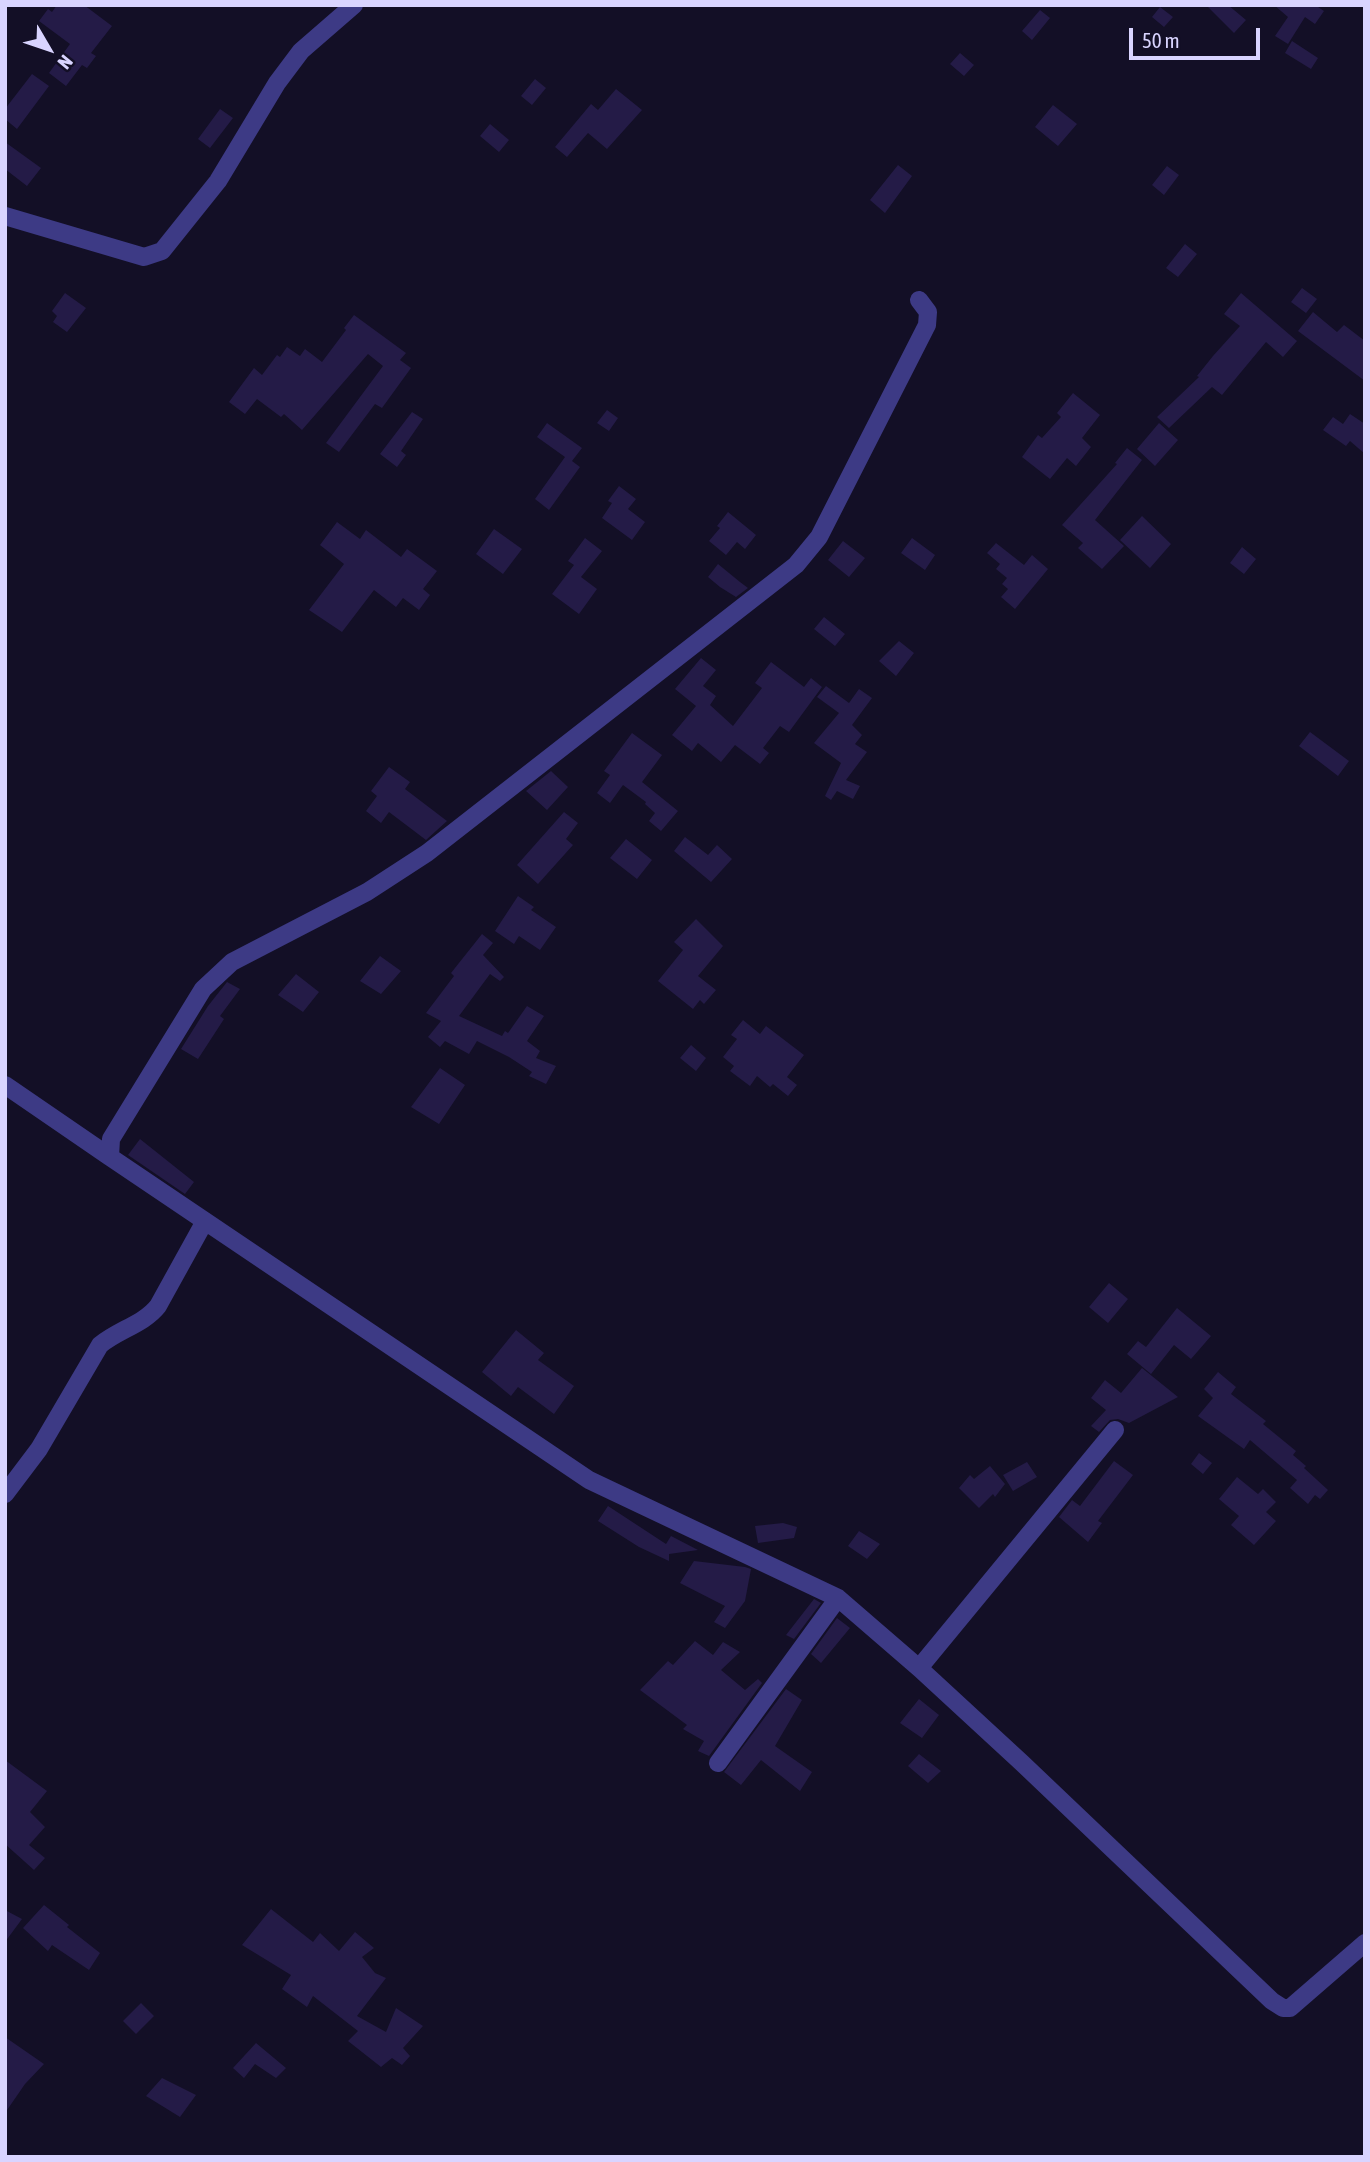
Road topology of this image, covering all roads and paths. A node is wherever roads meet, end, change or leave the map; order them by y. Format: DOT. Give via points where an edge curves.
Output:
graph roads {
  1 [pos="354,5"];
  2 [pos="5,216"];
  3 [pos="919,300"];
  4 [pos="5,1085"];
  5 [pos="110,1157"];
  6 [pos="205,1221"];
  7 [pos="1115,1430"];
  8 [pos="5,1494"];
  9 [pos="838,1598"];
  10 [pos="919,1668"];
  11 [pos="718,1763"];
  12 [pos="1365,1943"];
  1 -- 2 [label="street" via="301,51 218,181 162,251 144,257"];
  3 -- 5 [label="street" via="928,312 927,325 820,537 796,565 427,853 367,892 232,962 203,989 111,1139"];
  4 -- 5 [label="street"];
  5 -- 6 [label="street"];
  6 -- 8 [label="street" via="158,1306 150,1316 100,1345 39,1449"];
  6 -- 9 [label="street" via="589,1480"];
  7 -- 10 [label="street"];
  9 -- 10 [label="street"];
  9 -- 11 [label="street"];
  10 -- 12 [label="street" via="1283,2008 1290,2008"];
}
